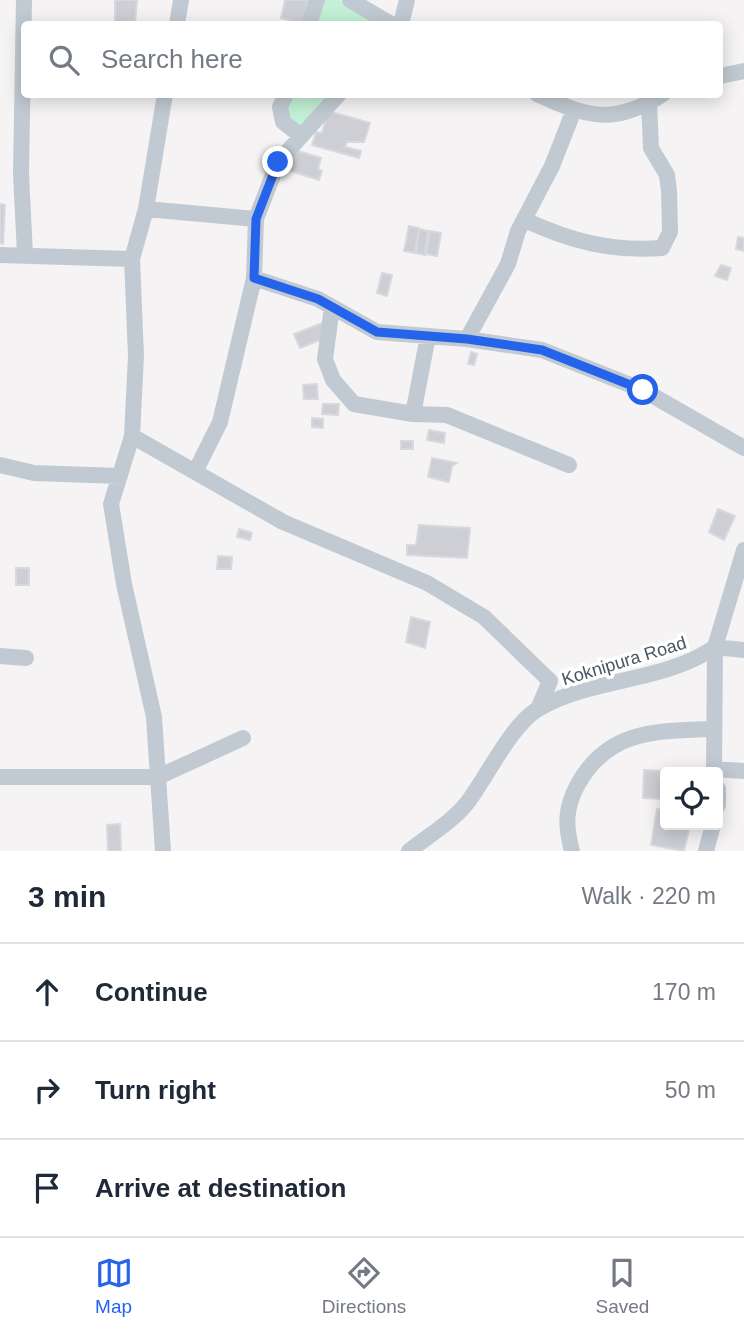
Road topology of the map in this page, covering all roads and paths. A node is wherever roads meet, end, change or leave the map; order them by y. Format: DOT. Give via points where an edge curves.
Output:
graph roads {
  1 [pos="24,0"];
  2 [pos="181,0"];
  3 [pos="317,0"];
  4 [pos="407,0"];
  5 [pos="358,2"];
  6 [pos="24,21"];
  7 [pos="178,21"];
  8 [pos="310,21"];
  9 [pos="386,21"];
  10 [pos="402,21"];
  11 [pos="744,71"];
  12 [pos="723,75"];
  13 [pos="22,98"];
  14 [pos="164,98"];
  15 [pos="284,98"];
  16 [pos="335,98"];
  17 [pos="546,98"];
  18 [pos="656,99"];
  19 [pos="574,110"];
  20 [pos="300,135"];
  21 [pos="146,209"];
  22 [pos="256,219"];
  23 [pos="524,220"];
  24 [pos="25,255"];
  25 [pos="0,256"];
  26 [pos="132,259"];
  27 [pos="254,278"];
  28 [pos="332,307"];
  29 [pos="428,336"];
  30 [pos="467,339"];
  31 [pos="413,414"];
  32 [pos="132,436"];
  33 [pos="744,448"];
  34 [pos="0,465"];
  35 [pos="569,465"];
  36 [pos="196,470"];
  37 [pos="120,476"];
  38 [pos="744,550"];
  39 [pos="715,647"];
  40 [pos="744,650"];
  41 [pos="0,656"];
  42 [pos="26,658"];
  43 [pos="538,709"];
  44 [pos="714,729"];
  45 [pos="243,738"];
  46 [pos="714,767"];
  47 [pos="723,771"];
  48 [pos="744,771"];
  49 [pos="0,777"];
  50 [pos="158,777"];
  51 [pos="712,830"];
  52 [pos="163,851"];
  53 [pos="410,851"];
  54 [pos="572,851"];
  55 [pos="706,851"];
  1 -- 6 [label="street"];
  2 -- 7 [label="street"];
  3 -- 8 [label="street"];
  4 -- 10 [label="street"];
  5 -- 9 [label="street"];
  11 -- 12 [label="street"];
  13 -- 24 [label="street"];
  14 -- 21 [label="street"];
  15 -- 20 [label="street" via="280,107 283,122"];
  16 -- 20 [label="street"];
  17 -- 19 [label="street"];
  18 -- 19 [label="street" via="638,110 588,116"];
  18 -- 23 [label="street" via="651,148 667,175 669,191 670,232 662,248 605,247 563,237"];
  19 -- 23 [label="street"];
  20 -- 22 [label="street" via="278,162"];
  21 -- 22 [label="street"];
  21 -- 26 [label="street"];
  22 -- 27 [label="street"];
  23 -- 30 [label="street" via="508,264"];
  24 -- 25 [label="street"];
  24 -- 26 [label="street"];
  26 -- 32 [label="street" via="136,356"];
  27 -- 28 [label="street"];
  27 -- 36 [label="street" via="220,422"];
  28 -- 29 [label="street" via="377,332"];
  28 -- 31 [label="street" via="325,359 333,380 354,404"];
  29 -- 30 [label="street"];
  29 -- 31 [label="street"];
  30 -- 33 [label="street" via="542,350 643,390"];
  31 -- 35 [label="street" via="447,415"];
  32 -- 36 [label="street"];
  32 -- 37 [label="street"];
  34 -- 37 [label="street" via="34,473"];
  36 -- 43 [label="street" via="283,522 427,583 484,617 550,681"];
  37 -- 50 [label="street" via="111,504 154,717"];
  38 -- 39 [label="street"];
  39 -- 40 [label="street"];
  39 -- 43 [label="street, Koknipura Road" via="693,662 599,686"];
  39 -- 44 [label="street"];
  41 -- 42 [label="street"];
  43 -- 53 [label="street, Koknipura Road" via="465,806"];
  44 -- 46 [label="street"];
  44 -- 54 [label="street" via="640,735 603,750 568,803"];
  45 -- 50 [label="street"];
  47 -- 48 [label="street"];
  49 -- 50 [label="street"];
  50 -- 52 [label="street"];
  51 -- 55 [label="street"];
}
